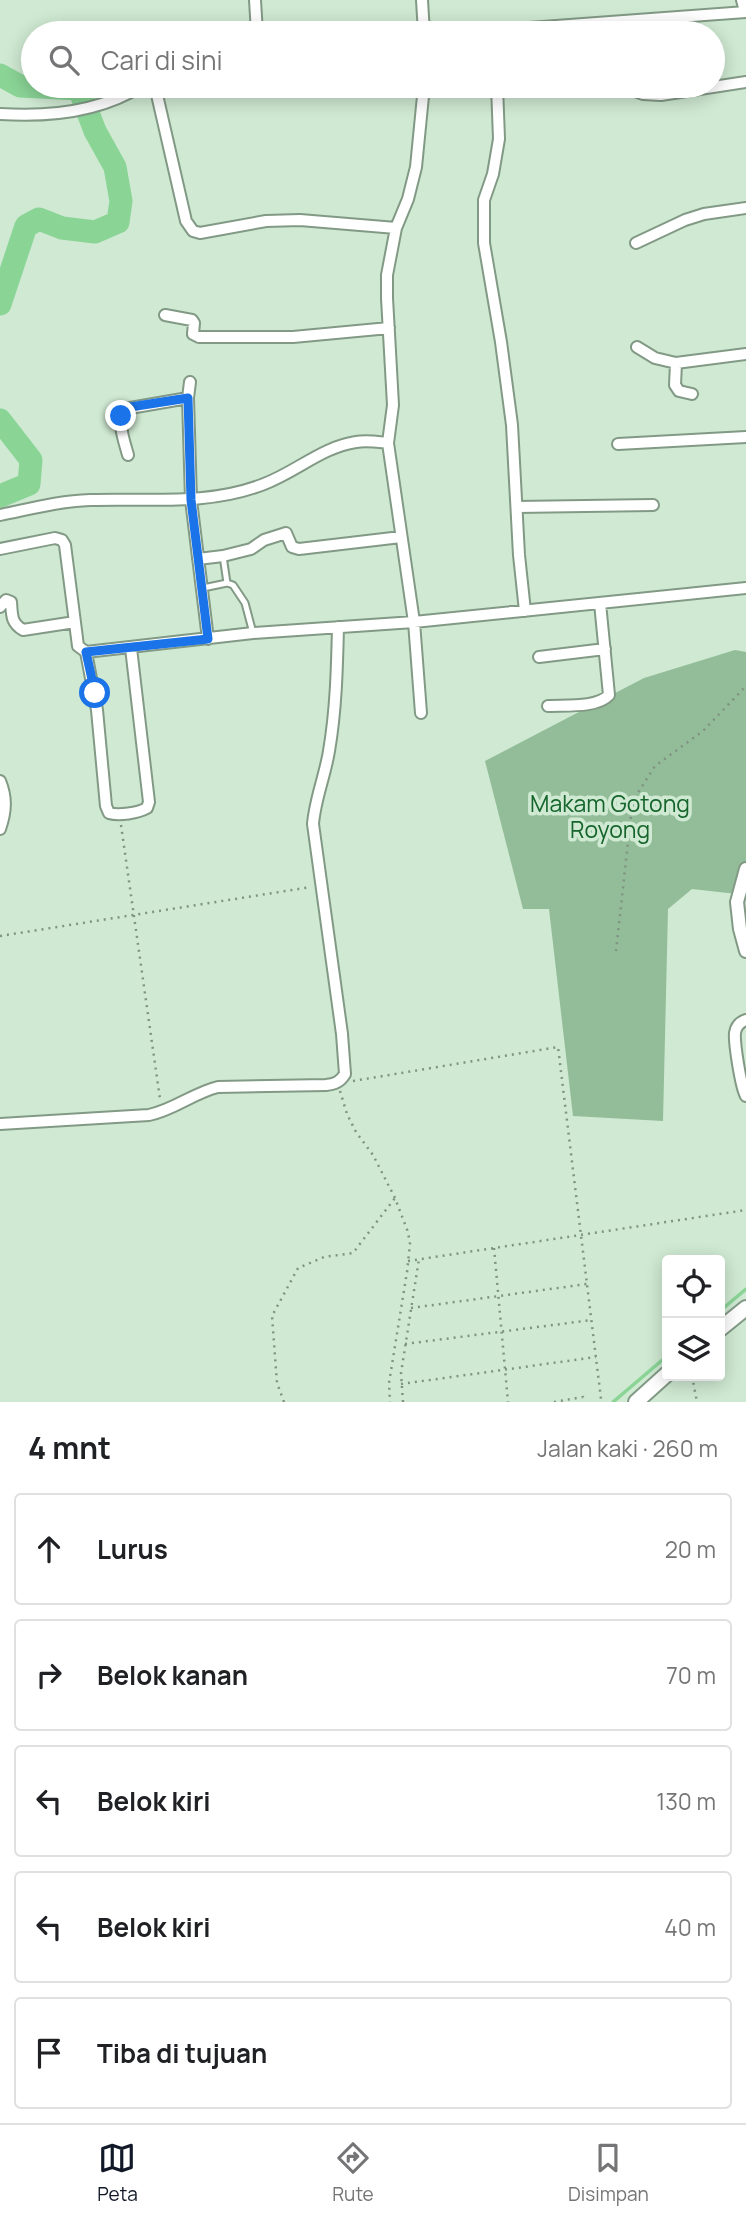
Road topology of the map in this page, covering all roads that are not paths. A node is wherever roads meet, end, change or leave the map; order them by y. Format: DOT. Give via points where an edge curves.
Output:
graph roads {
  1 [pos="255,0"];
  2 [pos="422,0"];
  3 [pos="743,0"];
  4 [pos="746,12"];
  5 [pos="256,21"];
  6 [pos="423,21"];
  7 [pos="632,21"];
  8 [pos="746,82"];
  9 [pos="725,85"];
  10 [pos="114,98"];
  11 [pos="158,98"];
  12 [pos="423,98"];
  13 [pos="497,98"];
  14 [pos="0,114"];
  15 [pos="746,208"];
  16 [pos="396,228"];
  17 [pos="636,243"];
  18 [pos="165,315"];
  19 [pos="389,328"];
  20 [pos="637,348"];
  21 [pos="746,354"];
  22 [pos="676,363"];
  23 [pos="190,382"];
  24 [pos="692,394"];
  25 [pos="188,398"];
  26 [pos="746,437"];
  27 [pos="388,443"];
  28 [pos="618,444"];
  29 [pos="128,455"];
  30 [pos="191,500"];
  31 [pos="653,505"];
  32 [pos="517,507"];
  33 [pos="0,515"];
  34 [pos="401,537"];
  35 [pos="0,549"];
  36 [pos="223,556"];
  37 [pos="198,559"];
  38 [pos="227,583"];
  39 [pos="746,588"];
  40 [pos="200,589"];
  41 [pos="600,603"];
  42 [pos="0,607"];
  43 [pos="525,611"];
  44 [pos="75,622"];
  45 [pos="414,622"];
  46 [pos="338,627"];
  47 [pos="253,633"];
  48 [pos="208,639"];
  49 [pos="131,648"];
  50 [pos="605,649"];
  51 [pos="86,652"];
  52 [pos="539,657"];
  53 [pos="548,706"];
  54 [pos="421,712"];
  55 [pos="0,781"];
  56 [pos="0,829"];
  57 [pos="746,869"];
  58 [pos="746,951"];
  59 [pos="746,1020"];
  60 [pos="746,1096"];
  61 [pos="0,1124"];
  62 [pos="746,1308"];
  63 [pos="725,1325"];
  64 [pos="662,1379"];
  65 [pos="636,1402"];
  1 -- 5 [label="street"];
  2 -- 6 [label="street"];
  3 -- 4 [label="street"];
  4 -- 7 [label="street"];
  8 -- 9 [label="street"];
  10 -- 14 [label="street" via="66,112"];
  11 -- 16 [label="street" via="186,221 193,231 300,220"];
  12 -- 16 [label="street" via="416,167"];
  13 -- 32 [label="street" via="499,139 484,200 484,243 512,425"];
  15 -- 17 [label="street" via="694,217"];
  16 -- 19 [label="street" via="387,275"];
  18 -- 19 [label="street" via="192,320 193,334 199,337 293,337"];
  19 -- 27 [label="street" via="393,405"];
  20 -- 22 [label="street"];
  21 -- 22 [label="street"];
  22 -- 24 [label="street" via="675,385"];
  23 -- 25 [label="street"];
  25 -- 29 [label="street" via="124,409 120,425"];
  25 -- 30 [label="street"];
  26 -- 28 [label="street"];
  27 -- 30 [label="street" via="343,445 267,483"];
  27 -- 34 [label="street"];
  30 -- 33 [label="street" via="75,501"];
  30 -- 37 [label="street"];
  31 -- 32 [label="street"];
  32 -- 43 [label="street"];
  34 -- 36 [label="street" via="299,549 292,547 286,533"];
  34 -- 45 [label="street"];
  35 -- 44 [label="street" via="62,540"];
  36 -- 37 [label="street"];
  36 -- 38 [label="lane"];
  37 -- 40 [label="street"];
  38 -- 40 [label="lane"];
  38 -- 47 [label="lane" via="242,596"];
  39 -- 41 [label="street"];
  40 -- 48 [label="street"];
  41 -- 43 [label="street"];
  41 -- 50 [label="street"];
  42 -- 44 [label="street" via="6,600 11,602 12,619 23,630"];
  43 -- 45 [label="street"];
  44 -- 51 [label="street" via="78,646"];
  45 -- 46 [label="street"];
  45 -- 54 [label="street"];
  46 -- 47 [label="street"];
  46 -- 61 [label="street" via="330,747 313,824 345,1074 338,1083 218,1087 149,1115"];
  47 -- 48 [label="street"];
  48 -- 49 [label="street"];
  49 -- 51 [label="street"];
  49 -- 51 [label="street" via="149,802 143,810 120,814 109,813 106,806"];
  50 -- 52 [label="street"];
  50 -- 53 [label="street" via="608,698"];
  55 -- 56 [label="street" via="6,810"];
  57 -- 58 [label="street" via="737,902"];
  59 -- 60 [label="street" via="735,1031"];
  62 -- 63 [label="main road"];
  64 -- 65 [label="main road"];
}
